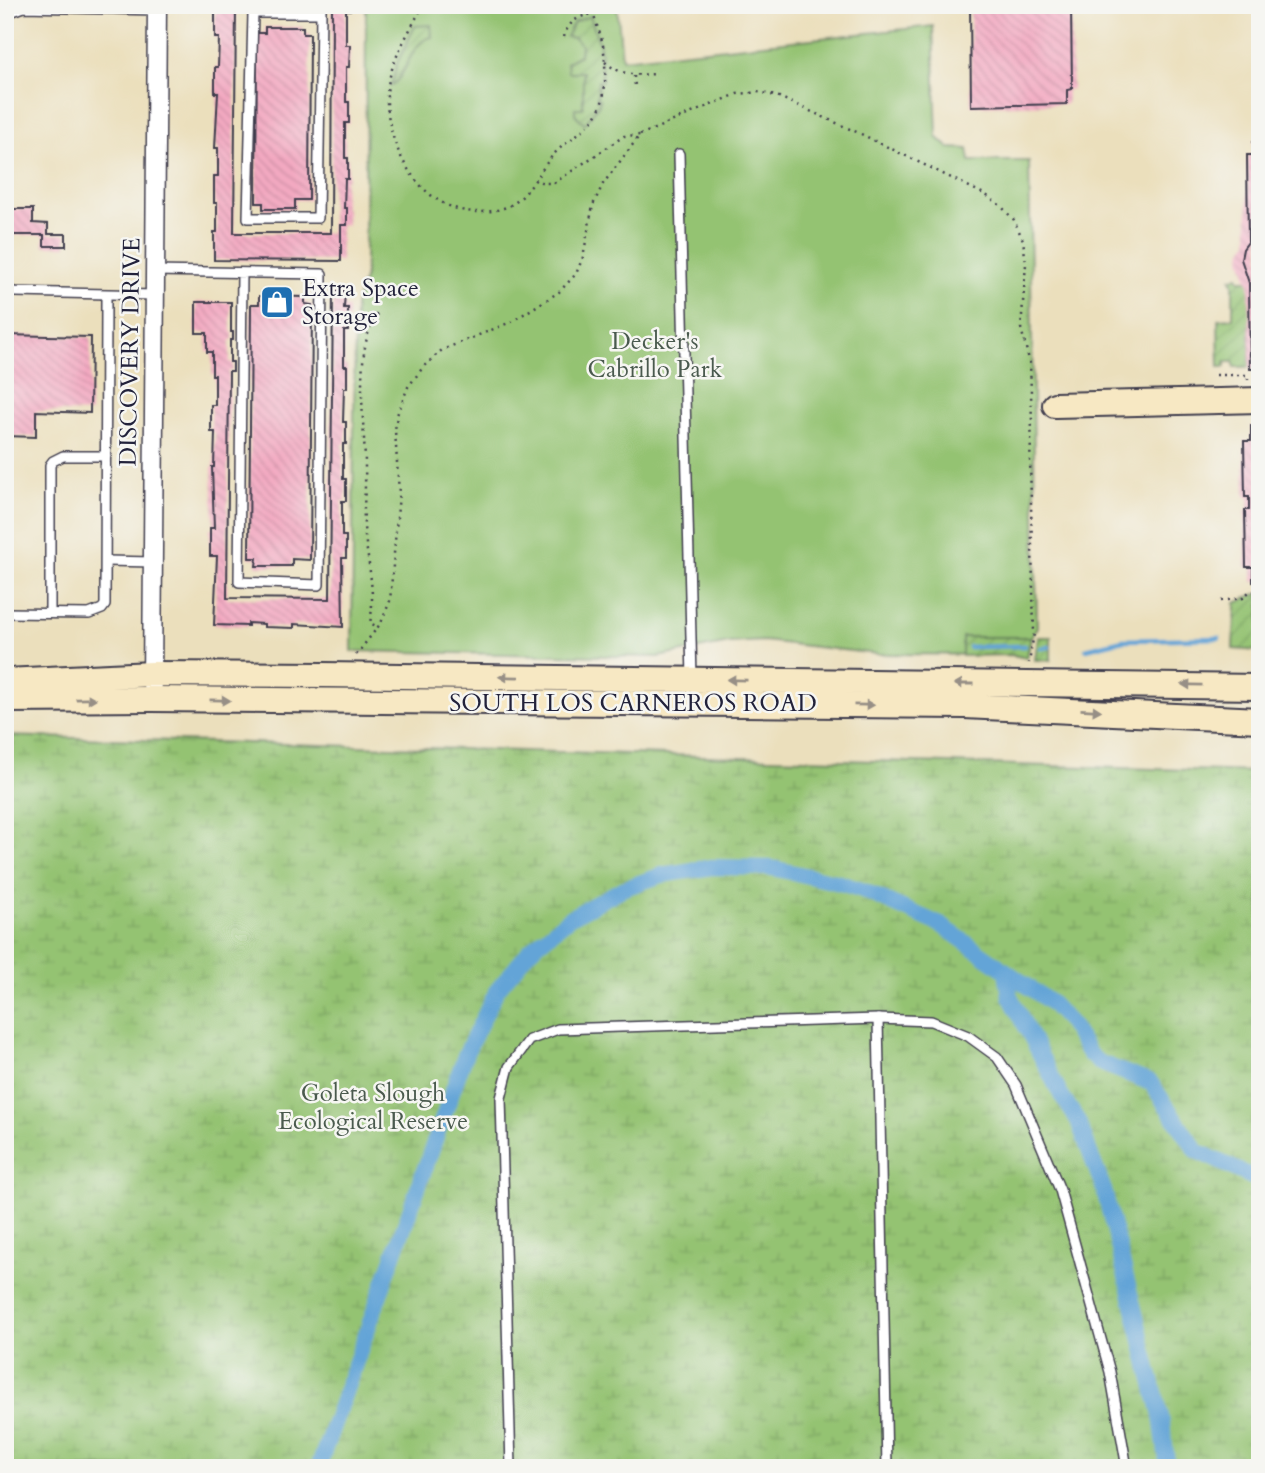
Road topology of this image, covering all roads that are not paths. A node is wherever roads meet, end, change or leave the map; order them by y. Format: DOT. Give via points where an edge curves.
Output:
graph roads {
  1 [pos="157,7"];
  2 [pos="321,9"];
  3 [pos="5,21"];
  4 [pos="678,154"];
  5 [pos="155,271"];
  6 [pos="242,273"];
  7 [pos="5,288"];
  8 [pos="107,295"];
  9 [pos="155,295"];
  10 [pos="1254,392"];
  11 [pos="1055,405"];
  12 [pos="106,457"];
  13 [pos="106,561"];
  14 [pos="153,562"];
  15 [pos="5,613"];
  16 [pos="50,613"];
  17 [pos="152,674"];
  18 [pos="692,679"];
  19 [pos="5,681"];
  20 [pos="1260,687"];
  21 [pos="152,699"];
  22 [pos="5,700"];
  23 [pos="1260,720"];
  24 [pos="878,1019"];
  25 [pos="511,1468"];
  26 [pos="887,1468"];
  27 [pos="1127,1468"];
  1 -- 3 [label="lane" via="24,7 10,12"];
  1 -- 5 [label="street, DISCOVERY DRIVE"];
  2 -- 2 [label="lane" via="318,218 248,218 253,13"];
  4 -- 18 [label="lane"];
  5 -- 6 [label="lane"];
  5 -- 9 [label="street, DISCOVERY DRIVE"];
  6 -- 6 [label="lane" via="323,274 319,585 239,582"];
  7 -- 8 [label="lane"];
  8 -- 9 [label="lane"];
  8 -- 12 [label="lane"];
  9 -- 14 [label="street, DISCOVERY DRIVE"];
  10 -- 11 [label="main road"];
  12 -- 13 [label="lane"];
  12 -- 16 [label="lane" via="64,456 50,466"];
  13 -- 14 [label="lane"];
  13 -- 16 [label="lane" via="102,610"];
  14 -- 17 [label="street, DISCOVERY DRIVE"];
  15 -- 16 [label="lane"];
  18 -- 17 [label="main road, SOUTH LOS CARNEROS ROAD, one-way"];
  17 -- 19 [label="main road, SOUTH LOS CARNEROS ROAD"];
  17 -- 21 [label="street, DISCOVERY DRIVE"];
  20 -- 18 [label="main road, SOUTH LOS CARNEROS ROAD, one-way"];
  22 -- 21 [label="main road, SOUTH LOS CARNEROS ROAD, one-way"];
  21 -- 23 [label="main road, SOUTH LOS CARNEROS ROAD, one-way" via="965,706"];
  24 -- 25 [label="lane" via="558,1029 530,1040 509,1068 501,1098"];
  24 -- 26 [label="lane"];
  24 -- 27 [label="lane" via="931,1021 968,1036 997,1058 1016,1085 1060,1190 1110,1372"];
}
